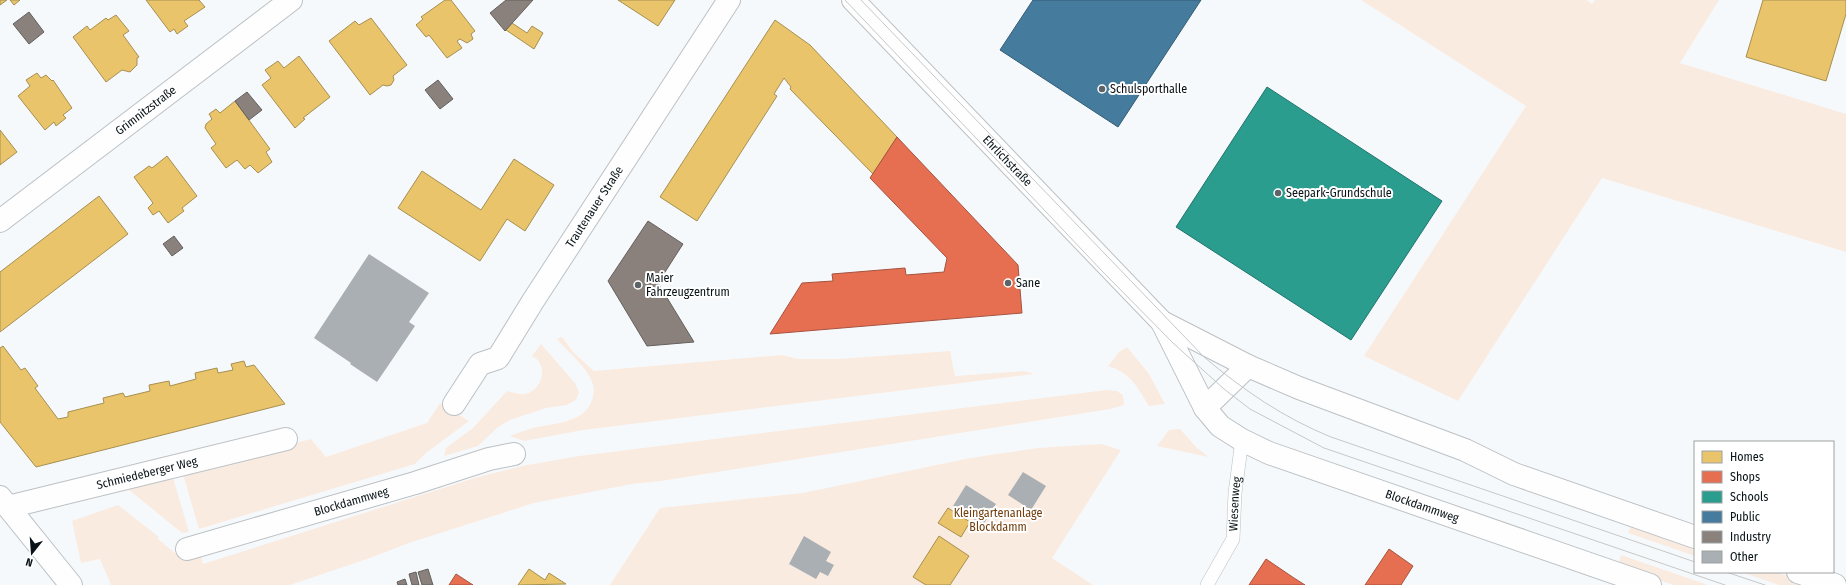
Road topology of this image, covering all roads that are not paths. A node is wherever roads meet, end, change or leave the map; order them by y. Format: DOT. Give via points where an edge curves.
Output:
graph roads {
  1 [pos="291,0"];
  2 [pos="729,0"];
  3 [pos="853,0"];
  4 [pos="0,221"];
  5 [pos="1162,322"];
  6 [pos="1248,366"];
  7 [pos="454,404"];
  8 [pos="1205,408"];
  9 [pos="286,439"];
  10 [pos="1242,440"];
  11 [pos="514,454"];
  12 [pos="4,502"];
  13 [pos="1694,537"];
  14 [pos="187,549"];
  15 [pos="1801,573"];
  16 [pos="71,585"];
  17 [pos="1207,585"];
  18 [pos="1650,585"];
  19 [pos="1835,585"];
  1 -- 4 [label="street, Grimnitzstraße"];
  2 -- 7 [label="street, Trautenauer Straße" via="498,358 480,364"];
  3 -- 5 [label="street, Ehrlichstraße"];
  5 -- 6 [label="street"];
  5 -- 8 [label="street, Blockdammweg"];
  6 -- 8 [label="street"];
  6 -- 13 [label="street" via="1299,388 1465,450 1514,474"];
  8 -- 10 [label="street, Blockdammweg" via="1220,426"];
  9 -- 12 [label="street, Schmiedeberger Weg"];
  10 -- 17 [label="lane, Wiesenweg" via="1235,494 1233,539"];
  10 -- 18 [label="street, Blockdammweg" via="1269,453"];
  11 -- 14 [label="street, Blockdammweg"];
  12 -- 16 [label="street"];
  15 -- 19 [label="street"];
}
